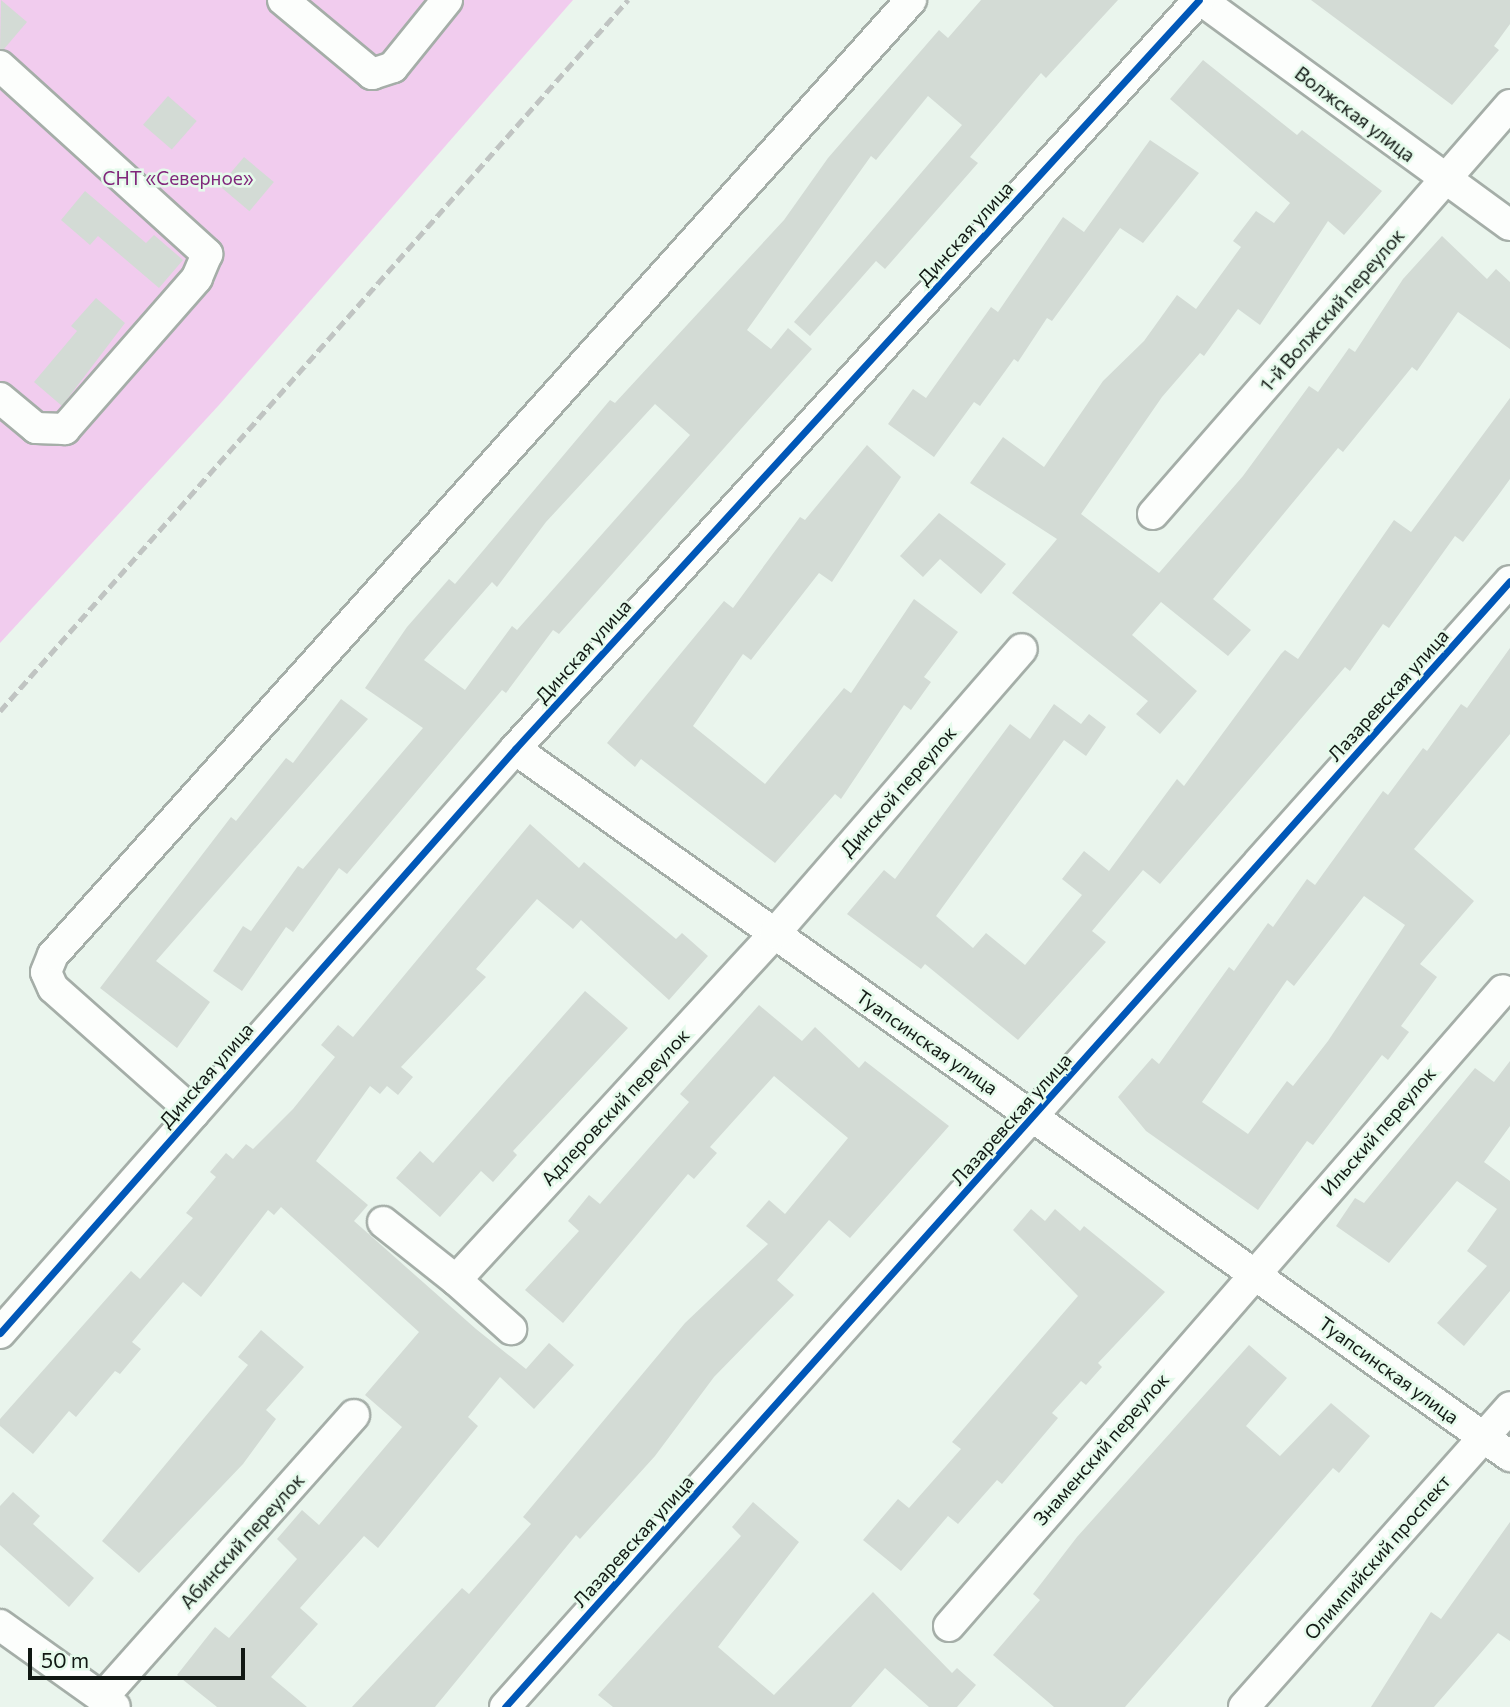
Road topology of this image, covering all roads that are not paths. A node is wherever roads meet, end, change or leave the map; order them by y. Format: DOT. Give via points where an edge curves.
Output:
graph roads {
  1 [pos="283,0"];
  2 [pos="447,0"];
  3 [pos="912,0"];
  4 [pos="1200,0"];
  5 [pos="0,66"];
  6 [pos="1510,105"];
  7 [pos="1444,181"];
  8 [pos="1510,225"];
  9 [pos="0,398"];
  10 [pos="1153,514"];
  11 [pos="1510,581"];
  12 [pos="1022,649"];
  13 [pos="515,749"];
  14 [pos="775,933"];
  15 [pos="1503,990"];
  16 [pos="194,1113"];
  17 [pos="1034,1118"];
  18 [pos="383,1223"];
  19 [pos="1253,1273"];
  20 [pos="456,1280"];
  21 [pos="511,1329"];
  22 [pos="0,1333"];
  23 [pos="1510,1407"];
  24 [pos="354,1415"];
  25 [pos="1483,1437"];
  26 [pos="1510,1456"];
  27 [pos="0,1625"];
  28 [pos="949,1626"];
  29 [pos="109,1702"];
  30 [pos="505,1707"];
  31 [pos="1244,1707"];
  1 -- 2 [label="street" via="372,74 393,67"];
  3 -- 16 [label="street" via="53,955 46,972 53,988"];
  4 -- 7 [label="street, Волжская улица"];
  4 -- 13 [label="street, Динская улица"];
  5 -- 9 [label="street" via="198,241 207,254 197,278 65,429 47,433"];
  6 -- 7 [label="street, 1-й Волжский переулок"];
  7 -- 8 [label="street, Волжская улица"];
  7 -- 10 [label="street, 1-й Волжский переулок"];
  11 -- 17 [label="street, Лазаревская улица"];
  12 -- 14 [label="street, Динской переулок"];
  13 -- 14 [label="street, Туапсинская улица"];
  13 -- 16 [label="street, Динская улица"];
  14 -- 17 [label="street, Туапсинская улица"];
  14 -- 20 [label="street, Адлеровский переулок"];
  15 -- 19 [label="street, Ильский переулок"];
  16 -- 22 [label="street, Динская улица"];
  17 -- 19 [label="street, Туапсинская улица"];
  17 -- 30 [label="street, Лазаревская улица"];
  18 -- 20 [label="street"];
  19 -- 25 [label="street, Туапсинская улица"];
  19 -- 28 [label="street, Знаменский переулок"];
  20 -- 21 [label="street"];
  23 -- 25 [label="street, Олимпийский проспект"];
  24 -- 29 [label="street, Абинский переулок"];
  25 -- 26 [label="street, Туапсинская улица"];
  25 -- 31 [label="street, Олимпийский проспект"];
  27 -- 29 [label="street"];
}
